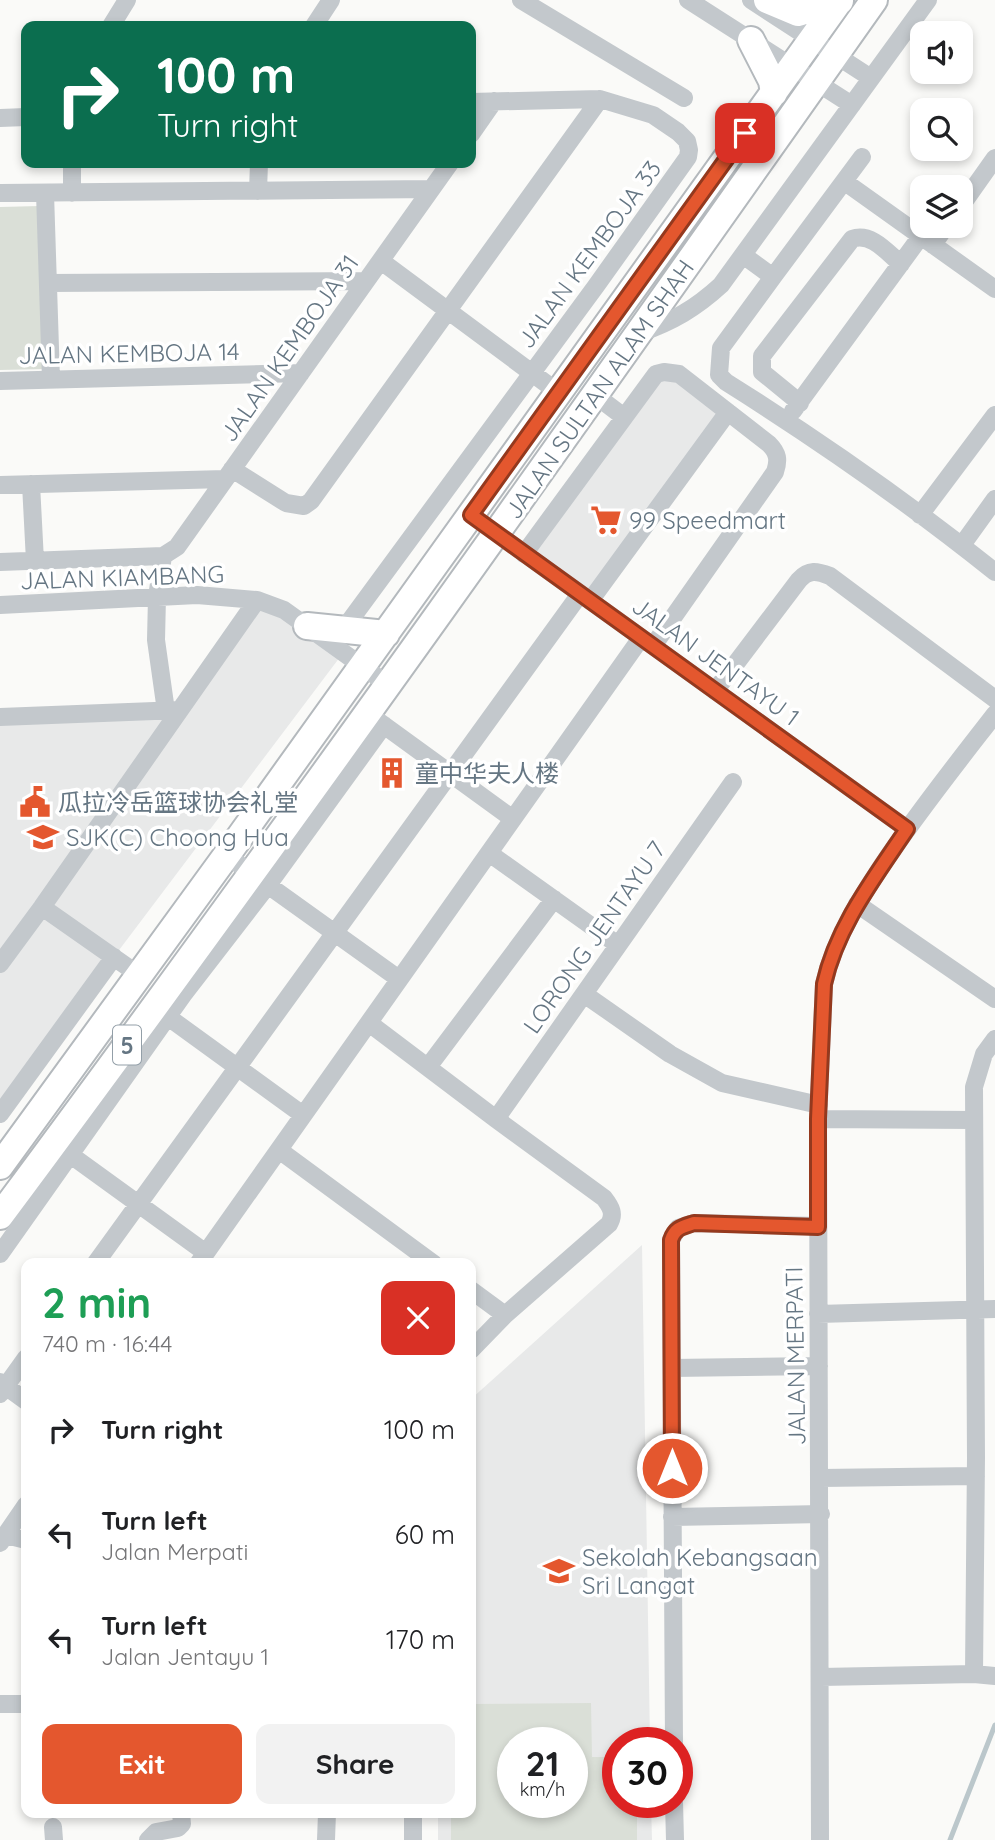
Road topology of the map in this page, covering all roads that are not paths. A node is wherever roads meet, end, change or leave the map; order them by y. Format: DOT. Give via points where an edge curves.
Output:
graph roads {
  1 [pos="127,0"];
  2 [pos="331,0"];
  3 [pos="522,0"];
  4 [pos="688,0"];
  5 [pos="751,0"];
  6 [pos="767,0"];
  7 [pos="840,0"];
  8 [pos="874,0"];
  9 [pos="928,0"];
  10 [pos="114,21"];
  11 [pos="317,21"];
  12 [pos="813,38"];
  13 [pos="751,40"];
  14 [pos="836,54"];
  15 [pos="792,67"];
  16 [pos="871,78"];
  17 [pos="816,82"];
  18 [pos="774,93"];
  19 [pos="684,98"];
  20 [pos="600,99"];
  21 [pos="476,102"];
  22 [pos="494,102"];
  23 [pos="852,105"];
  24 [pos="21,117"];
  25 [pos="0,118"];
  26 [pos="476,127"];
  27 [pos="862,157"];
  28 [pos="995,158"];
  29 [pos="72,168"];
  30 [pos="259,168"];
  31 [pos="446,168"];
  32 [pos="845,182"];
  33 [pos="431,189"];
  34 [pos="973,189"];
  35 [pos="258,191"];
  36 [pos="0,193"];
  37 [pos="45,193"];
  38 [pos="72,193"];
  39 [pos="930,238"];
  40 [pos="927,240"];
  41 [pos="743,256"];
  42 [pos="380,261"];
  43 [pos="901,264"];
  44 [pos="773,277"];
  45 [pos="366,281"];
  46 [pos="48,283"];
  47 [pos="995,289"];
  48 [pos="448,310"];
  49 [pos="639,333"];
  50 [pos="300,373"];
  51 [pos="532,373"];
  52 [pos="51,379"];
  53 [pos="0,381"];
  54 [pos="559,393"];
  55 [pos="595,395"];
  56 [pos="800,403"];
  57 [pos="728,412"];
  58 [pos="995,415"];
  59 [pos="624,418"];
  60 [pos="787,420"];
  61 [pos="228,474"];
  62 [pos="32,484"];
  63 [pos="0,485"];
  64 [pos="995,499"];
  65 [pos="471,515"];
  66 [pos="919,515"];
  67 [pos="496,534"];
  68 [pos="962,545"];
  69 [pos="524,554"];
  70 [pos="163,556"];
  71 [pos="35,561"];
  72 [pos="0,562"];
  73 [pos="995,572"];
  74 [pos="157,597"];
  75 [pos="585,598"];
  76 [pos="257,600"];
  77 [pos="0,606"];
  78 [pos="307,626"];
  79 [pos="343,630"];
  80 [pos="386,634"];
  81 [pos="647,642"];
  82 [pos="362,666"];
  83 [pos="387,684"];
  84 [pos="715,691"];
  85 [pos="995,699"];
  86 [pos="173,710"];
  87 [pos="995,714"];
  88 [pos="0,717"];
  89 [pos="375,719"];
  90 [pos="450,774"];
  91 [pos="733,782"];
  92 [pos="513,818"];
  93 [pos="907,829"];
  94 [pos="489,853"];
  95 [pos="226,855"];
  96 [pos="259,879"];
  97 [pos="554,899"];
  98 [pos="857,904"];
  99 [pos="42,907"];
  100 [pos="334,933"];
  101 [pos="618,945"];
  102 [pos="114,957"];
  103 [pos="0,964"];
  104 [pos="139,975"];
  105 [pos="995,976"];
  106 [pos="399,979"];
  107 [pos="584,994"];
  108 [pos="990,995"];
  109 [pos="167,1017"];
  110 [pos="369,1023"];
  111 [pos="995,1039"];
  112 [pos="237,1068"];
  113 [pos="428,1068"];
  114 [pos="819,1112"];
  115 [pos="0,1114"];
  116 [pos="303,1115"];
  117 [pos="496,1119"];
  118 [pos="973,1120"];
  119 [pos="62,1149"];
  120 [pos="278,1150"];
  121 [pos="0,1165"];
  122 [pos="138,1204"];
  123 [pos="0,1216"];
  124 [pos="818,1227"];
  125 [pos="0,1254"];
  126 [pos="99,1258"];
  127 [pos="202,1258"];
  128 [pos="426,1258"];
  129 [pos="476,1294"];
  130 [pos="976,1309"];
  131 [pos="995,1309"];
  132 [pos="818,1314"];
  133 [pos="505,1315"];
  134 [pos="476,1345"];
  135 [pos="21,1364"];
  136 [pos="818,1366"];
  137 [pos="672,1368"];
  138 [pos="2,1387"];
  139 [pos="21,1398"];
  140 [pos="976,1457"];
  141 [pos="995,1457"];
  142 [pos="976,1476"];
  143 [pos="821,1478"];
  144 [pos="21,1512"];
  145 [pos="821,1514"];
  146 [pos="672,1517"];
  147 [pos="3,1539"];
  148 [pos="21,1539"];
  149 [pos="974,1674"];
  150 [pos="995,1676"];
  151 [pos="821,1677"];
  152 [pos="0,1704"];
  153 [pos="21,1704"];
  154 [pos="674,1727"];
  155 [pos="182,1818"];
  156 [pos="327,1818"];
  157 [pos="413,1818"];
  158 [pos="674,1818"];
  159 [pos="148,1840"];
  160 [pos="326,1840"];
  161 [pos="413,1840"];
  162 [pos="675,1840"];
  163 [pos="820,1840"];
  1 -- 10 [label="street"];
  2 -- 11 [label="street"];
  3 -- 19 [label="street"];
  4 -- 13 [label="street"];
  5 -- 12 [label="street"];
  6 -- 7 [label="highway" via="799,13"];
  7 -- 12 [label="highway, JALAN SULTAN ALAM SHAH / 5"];
  8 -- 14 [label="highway, JALAN SULTAN ALAM SHAH / 5"];
  9 -- 16 [label="street"];
  12 -- 14 [label="street"];
  12 -- 15 [label="highway, JALAN SULTAN ALAM SHAH / 5"];
  13 -- 15 [label="street"];
  13 -- 18 [label="highway"];
  14 -- 16 [label="street"];
  14 -- 17 [label="highway, JALAN SULTAN ALAM SHAH / 5"];
  15 -- 17 [label="street"];
  15 -- 18 [label="highway, JALAN SULTAN ALAM SHAH / 5"];
  16 -- 23 [label="street"];
  17 -- 23 [label="street"];
  17 -- 49 [label="highway, JALAN SULTAN ALAM SHAH / 5"];
  18 -- 54 [label="highway, JALAN SULTAN ALAM SHAH / 5"];
  20 -- 22 [label="street"];
  20 -- 48 [label="street"];
  20 -- 51 [label="street, JALAN KEMBOJA 33" via="653,115 678,132 689,150 685,163"];
  21 -- 22 [label="street"];
  22 -- 26 [label="street"];
  23 -- 41 [label="street"];
  24 -- 25 [label="street"];
  27 -- 32 [label="street"];
  28 -- 34 [label="street"];
  29 -- 38 [label="street"];
  30 -- 35 [label="street"];
  31 -- 33 [label="street, JALAN KEMBOJA 31"];
  32 -- 40 [label="street"];
  32 -- 44 [label="street"];
  33 -- 35 [label="street"];
  33 -- 42 [label="street, JALAN KEMBOJA 31"];
  35 -- 38 [label="street"];
  36 -- 37 [label="street"];
  37 -- 38 [label="street"];
  37 -- 46 [label="street"];
  39 -- 40 [label="street"];
  40 -- 43 [label="street"];
  40 -- 47 [label="street"];
  41 -- 44 [label="street"];
  41 -- 49 [label="street" via="721,285 691,311"];
  42 -- 45 [label="street, JALAN KEMBOJA 31"];
  42 -- 48 [label="street"];
  43 -- 56 [label="street"];
  43 -- 56 [label="street" via="871,239 852,239 762,356 762,372"];
  44 -- 60 [label="street" via="721,348 718,368 726,383"];
  45 -- 46 [label="street"];
  45 -- 50 [label="street, JALAN KEMBOJA 31"];
  46 -- 52 [label="street"];
  48 -- 51 [label="street"];
  48 -- 61 [label="street" via="311,501 304,506 286,503"];
  49 -- 55 [label="highway, JALAN SULTAN ALAM SHAH / 5"];
  50 -- 52 [label="street, JALAN KEMBOJA 14"];
  50 -- 61 [label="street, JALAN KEMBOJA 31"];
  51 -- 54 [label="street"];
  51 -- 79 [label="street, JALAN KEMBOJA 33"];
  52 -- 53 [label="street, JALAN KEMBOJA 14"];
  54 -- 65 [label="highway, JALAN SULTAN ALAM SHAH / 5"];
  55 -- 59 [label="street"];
  55 -- 67 [label="highway, JALAN SULTAN ALAM SHAH / 5"];
  56 -- 60 [label="street"];
  57 -- 59 [label="street" via="679,374 664,372 656,374"];
  57 -- 75 [label="street"];
  57 -- 81 [label="street" via="774,449 775,472"];
  58 -- 66 [label="street"];
  59 -- 69 [label="street"];
  60 -- 66 [label="street"];
  61 -- 62 [label="street"];
  61 -- 70 [label="street, JALAN KEMBOJA 31" via="177,547"];
  62 -- 63 [label="street"];
  62 -- 71 [label="street"];
  64 -- 68 [label="street"];
  65 -- 67 [label="street, JALAN JENTAYU 1"];
  65 -- 80 [label="highway, JALAN SULTAN ALAM SHAH / 5"];
  66 -- 68 [label="street"];
  67 -- 69 [label="street, JALAN JENTAYU 1"];
  67 -- 83 [label="highway, JALAN SULTAN ALAM SHAH / 5"];
  68 -- 73 [label="street"];
  69 -- 75 [label="street, JALAN JENTAYU 1"];
  70 -- 71 [label="street"];
  70 -- 74 [label="street"];
  71 -- 72 [label="street"];
  74 -- 76 [label="street, JALAN KIAMBANG"];
  74 -- 77 [label="street, JALAN KIAMBANG"];
  74 -- 86 [label="street" via="156,640"];
  75 -- 81 [label="street, JALAN JENTAYU 1"];
  75 -- 90 [label="street"];
  76 -- 78 [label="street, JALAN KIAMBANG" via="284,610"];
  76 -- 86 [label="street"];
  78 -- 79 [label="highway"];
  78 -- 82 [label="street, JALAN KIAMBANG"];
  79 -- 80 [label="highway"];
  80 -- 82 [label="highway, JALAN SULTAN ALAM SHAH / 5"];
  81 -- 84 [label="street, JALAN JENTAYU 1"];
  81 -- 92 [label="street"];
  82 -- 83 [label="street, JALAN KIAMBANG"];
  82 -- 95 [label="highway, JALAN SULTAN ALAM SHAH / 5"];
  83 -- 89 [label="highway, JALAN SULTAN ALAM SHAH / 5"];
  84 -- 85 [label="street" via="799,580 818,571"];
  84 -- 93 [label="street, JALAN JENTAYU 1"];
  86 -- 88 [label="street"];
  86 -- 99 [label="street"];
  87 -- 93 [label="street, JALAN MERPATI"];
  89 -- 90 [label="street"];
  89 -- 96 [label="highway, JALAN SULTAN ALAM SHAH / 5"];
  90 -- 92 [label="street"];
  90 -- 100 [label="street"];
  91 -- 101 [label="street, LORONG JENTAYU 7"];
  92 -- 94 [label="street"];
  93 -- 98 [label="street, JALAN MERPATI"];
  94 -- 97 [label="street"];
  94 -- 106 [label="street"];
  95 -- 96 [label="street"];
  95 -- 104 [label="highway, JALAN SULTAN ALAM SHAH / 5"];
  96 -- 100 [label="street"];
  96 -- 109 [label="street"];
  96 -- 119 [label="highway, JALAN SULTAN ALAM SHAH / 5"];
  97 -- 101 [label="street"];
  97 -- 113 [label="street"];
  98 -- 108 [label="street"];
  98 -- 114 [label="street, JALAN MERPATI" via="828,963 824,984"];
  99 -- 102 [label="street"];
  99 -- 103 [label="street"];
  100 -- 106 [label="street"];
  100 -- 112 [label="street"];
  101 -- 107 [label="street, LORONG JENTAYU 7"];
  102 -- 104 [label="street"];
  102 -- 115 [label="street"];
  104 -- 121 [label="highway, JALAN SULTAN ALAM SHAH / 5"];
  105 -- 108 [label="street"];
  106 -- 110 [label="street"];
  107 -- 114 [label="street" via="670,1054 722,1083"];
  107 -- 117 [label="street, LORONG JENTAYU 7"];
  109 -- 112 [label="street"];
  109 -- 119 [label="street"];
  110 -- 113 [label="street"];
  110 -- 116 [label="street"];
  111 -- 118 [label="street" via="978,1069"];
  112 -- 116 [label="street"];
  112 -- 122 [label="street"];
  113 -- 117 [label="street"];
  114 -- 118 [label="street"];
  114 -- 124 [label="street, JALAN MERPATI"];
  116 -- 120 [label="street"];
  117 -- 133 [label="street" via="604,1198 612,1209 609,1224"];
  118 -- 130 [label="street"];
  119 -- 122 [label="street"];
  119 -- 123 [label="highway, JALAN SULTAN ALAM SHAH / 5"];
  119 -- 125 [label="street"];
  120 -- 127 [label="street"];
  120 -- 128 [label="street"];
  122 -- 126 [label="street"];
  122 -- 127 [label="street"];
  124 -- 132 [label="street, JALAN MERPATI"];
  124 -- 137 [label="street" via="694,1223 678,1228 671,1240"];
  129 -- 133 [label="street"];
  130 -- 131 [label="street"];
  130 -- 132 [label="street"];
  130 -- 140 [label="street"];
  132 -- 136 [label="street, JALAN MERPATI"];
  133 -- 134 [label="street"];
  135 -- 138 [label="street"];
  136 -- 137 [label="street"];
  136 -- 143 [label="street, JALAN MERPATI"];
  137 -- 146 [label="street"];
  138 -- 139 [label="street"];
  140 -- 141 [label="street"];
  140 -- 142 [label="street"];
  142 -- 143 [label="street"];
  142 -- 149 [label="street"];
  143 -- 145 [label="street, JALAN MERPATI"];
  144 -- 147 [label="street"];
  145 -- 146 [label="street"];
  145 -- 151 [label="street, JALAN MERPATI"];
  146 -- 154 [label="street"];
  147 -- 148 [label="street"];
  149 -- 150 [label="street"];
  149 -- 151 [label="street"];
  151 -- 163 [label="street, JALAN MERPATI"];
  152 -- 153 [label="street"];
  155 -- 159 [label="street" via="178,1828 156,1832"];
  156 -- 160 [label="street"];
  157 -- 161 [label="street"];
  158 -- 162 [label="street"];
}
